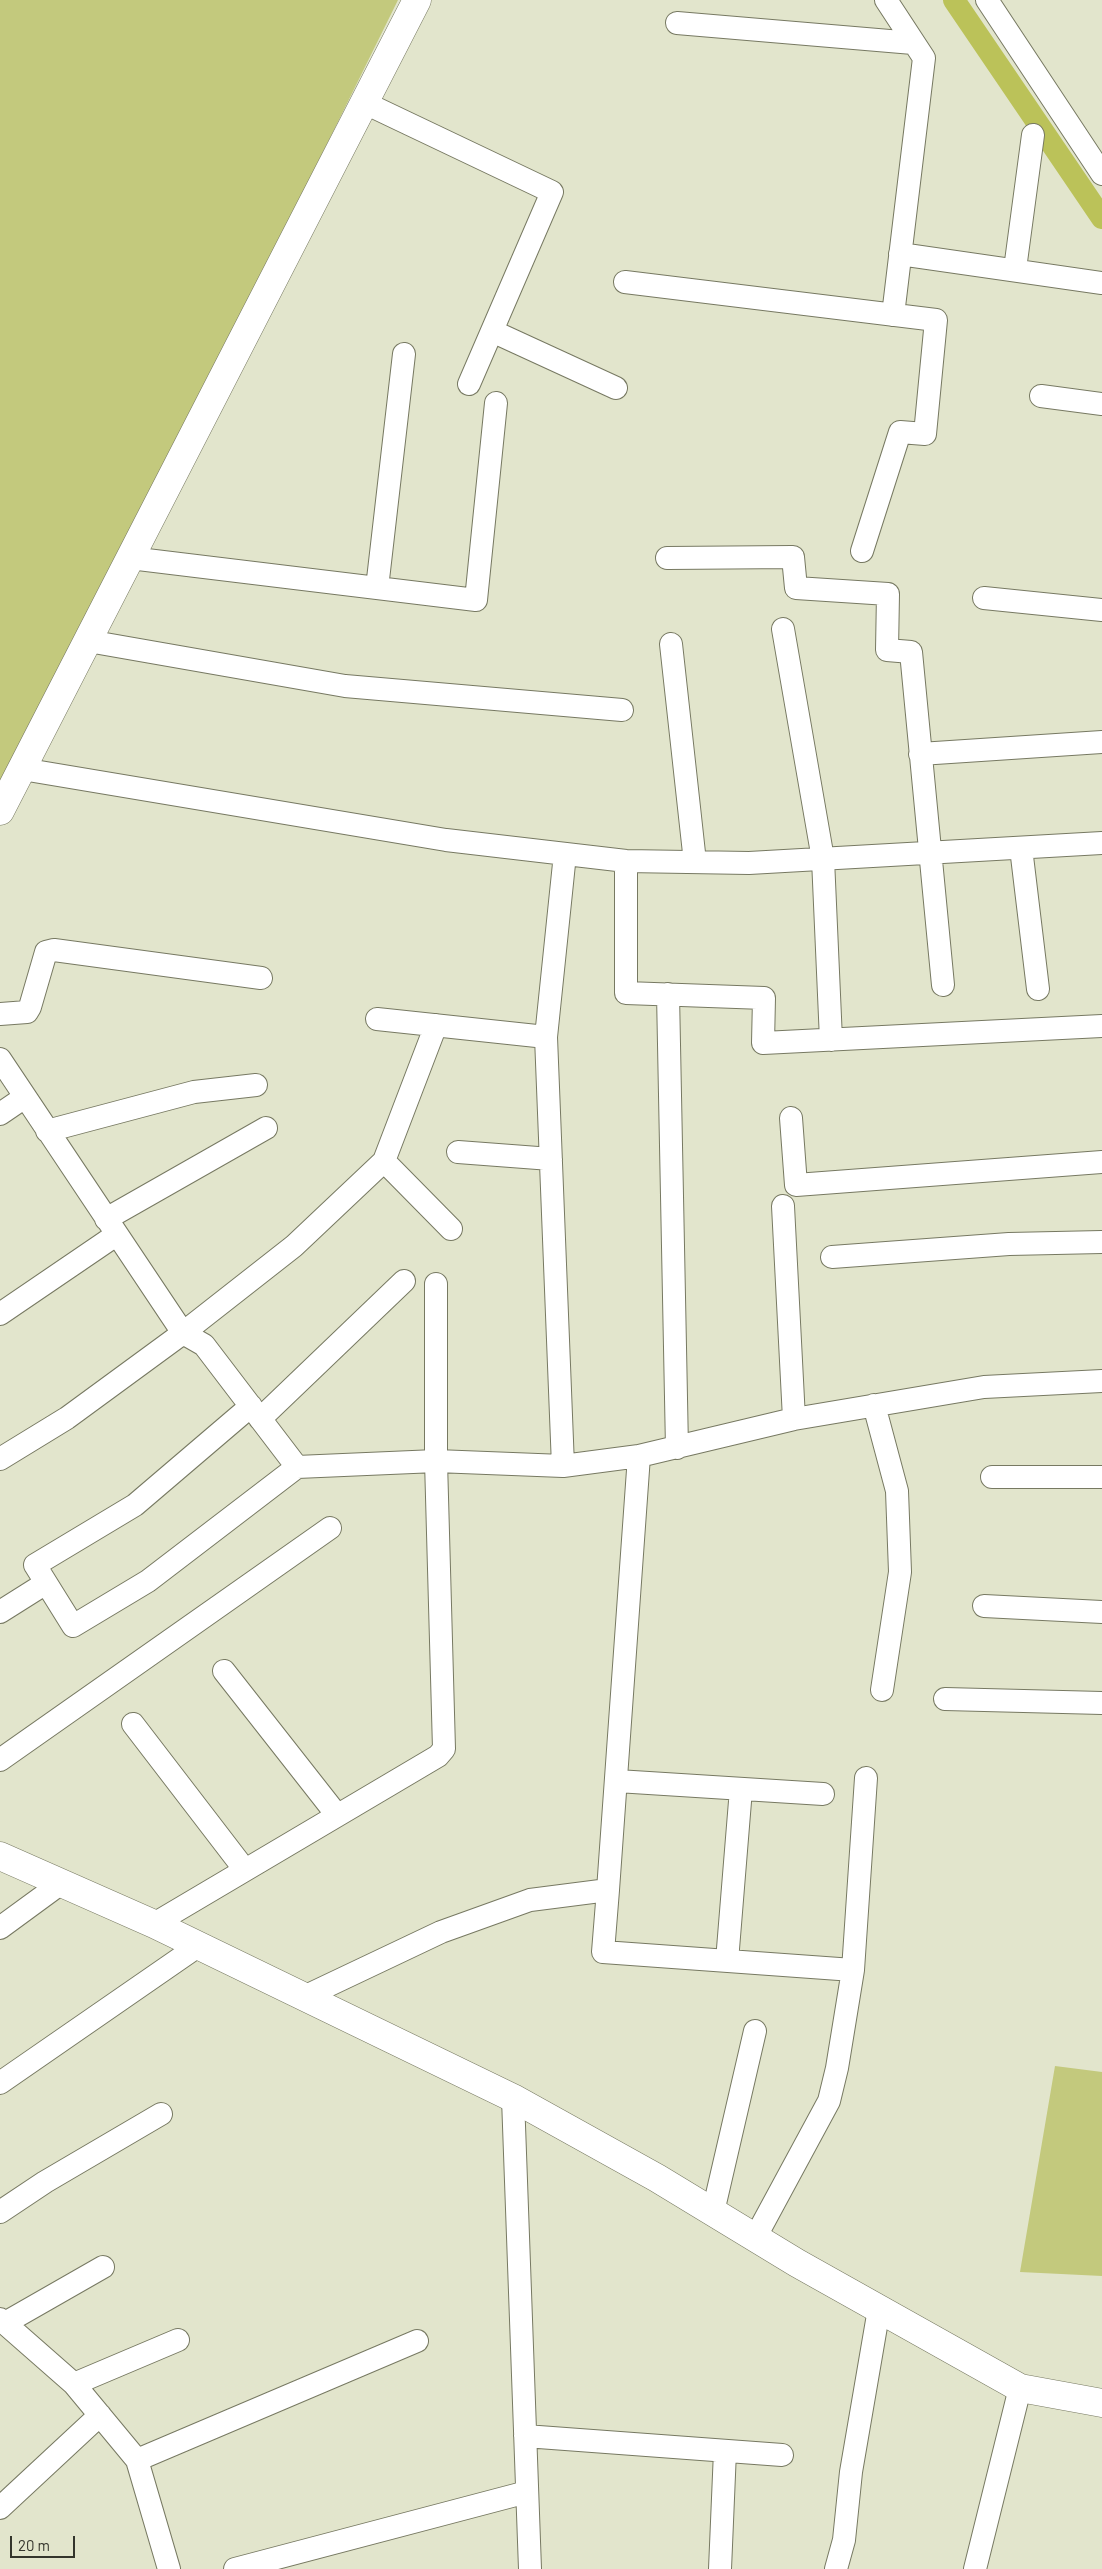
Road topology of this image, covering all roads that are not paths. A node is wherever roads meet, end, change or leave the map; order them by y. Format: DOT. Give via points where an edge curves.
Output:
graph roads {
  1 [pos="417,0"];
  2 [pos="886,0"];
  3 [pos="987,0"];
  4 [pos="1000,9"];
  5 [pos="676,23"];
  6 [pos="914,42"];
  7 [pos="364,103"];
  8 [pos="1033,135"];
  9 [pos="1102,174"];
  10 [pos="900,254"];
  11 [pos="1015,269"];
  12 [pos="625,282"];
  13 [pos="1102,283"];
  14 [pos="893,315"];
  15 [pos="492,331"];
  16 [pos="404,354"];
  17 [pos="469,384"];
  18 [pos="616,388"];
  19 [pos="1041,396"];
  20 [pos="496,403"];
  21 [pos="1102,404"];
  22 [pos="862,551"];
  23 [pos="130,558"];
  24 [pos="667,558"];
  25 [pos="377,588"];
  26 [pos="984,598"];
  27 [pos="1102,610"];
  28 [pos="783,628"];
  29 [pos="88,641"];
  30 [pos="671,644"];
  31 [pos="622,710"];
  32 [pos="1102,742"];
  33 [pos="920,754"];
  34 [pos="22,768"];
  35 [pos="0,811"];
  36 [pos="1102,844"];
  37 [pos="1022,848"];
  38 [pos="930,853"];
  39 [pos="565,854"];
  40 [pos="824,859"];
  41 [pos="626,861"];
  42 [pos="694,862"];
  43 [pos="261,978"];
  44 [pos="943,985"];
  45 [pos="1038,989"];
  46 [pos="668,994"];
  47 [pos="0,1014"];
  48 [pos="377,1019"];
  49 [pos="436,1025"];
  50 [pos="1102,1026"];
  51 [pos="546,1037"];
  52 [pos="831,1040"];
  53 [pos="0,1059"];
  54 [pos="256,1085"];
  55 [pos="25,1097"];
  56 [pos="0,1114"];
  57 [pos="791,1118"];
  58 [pos="266,1128"];
  59 [pos="47,1131"];
  60 [pos="458,1152"];
  61 [pos="551,1159"];
  62 [pos="384,1160"];
  63 [pos="1102,1162"];
  64 [pos="783,1206"];
  65 [pos="111,1227"];
  66 [pos="451,1229"];
  67 [pos="1102,1242"];
  68 [pos="832,1257"];
  69 [pos="404,1281"];
  70 [pos="436,1284"];
  71 [pos="0,1314"];
  72 [pos="183,1333"];
  73 [pos="1102,1381"];
  74 [pos="874,1405"];
  75 [pos="255,1413"];
  76 [pos="794,1419"];
  77 [pos="677,1448"];
  78 [pos="639,1456"];
  79 [pos="0,1459"];
  80 [pos="436,1461"];
  81 [pos="563,1466"];
  82 [pos="297,1467"];
  83 [pos="992,1476"];
  84 [pos="1102,1477"];
  85 [pos="330,1528"];
  86 [pos="46,1584"];
  87 [pos="984,1606"];
  88 [pos="0,1612"];
  89 [pos="1102,1612"];
  90 [pos="224,1671"];
  91 [pos="882,1690"];
  92 [pos="945,1699"];
  93 [pos="1102,1703"];
  94 [pos="133,1724"];
  95 [pos="0,1760"];
  96 [pos="866,1778"];
  97 [pos="617,1781"];
  98 [pos="741,1789"];
  99 [pos="823,1794"];
  100 [pos="337,1816"];
  101 [pos="0,1856"];
  102 [pos="245,1870"];
  103 [pos="60,1884"];
  104 [pos="608,1890"];
  105 [pos="154,1924"];
  106 [pos="0,1928"];
  107 [pos="198,1946"];
  108 [pos="727,1961"];
  109 [pos="853,1970"];
  110 [pos="304,1997"];
  111 [pos="755,2031"];
  112 [pos="0,2083"];
  113 [pos="514,2098"];
  114 [pos="161,2114"];
  115 [pos="0,2212"];
  116 [pos="712,2212"];
  117 [pos="755,2238"];
  118 [pos="103,2267"];
  119 [pos="879,2309"];
  120 [pos="2,2321"];
  121 [pos="178,2340"];
  122 [pos="418,2341"];
  123 [pos="74,2384"];
  124 [pos="1020,2388"];
  125 [pos="1102,2403"];
  126 [pos="100,2416"];
  127 [pos="525,2436"];
  128 [pos="725,2451"];
  129 [pos="782,2455"];
  130 [pos="137,2460"];
  131 [pos="527,2492"];
  132 [pos="0,2508"];
  133 [pos="168,2569"];
  134 [pos="235,2569"];
  135 [pos="530,2569"];
  136 [pos="720,2569"];
  137 [pos="836,2569"];
  138 [pos="975,2569"];
  1 -- 7 [label="street"];
  2 -- 6 [label="street"];
  3 -- 4 [label="street"];
  4 -- 9 [label="street"];
  5 -- 6 [label="street"];
  6 -- 10 [label="street" via="924,58"];
  7 -- 15 [label="street" via="552,192"];
  7 -- 23 [label="street"];
  8 -- 11 [label="street"];
  10 -- 11 [label="street"];
  10 -- 14 [label="street"];
  11 -- 13 [label="street"];
  12 -- 14 [label="street"];
  14 -- 22 [label="street" via="936,320 925,434 900,432"];
  15 -- 17 [label="street"];
  15 -- 18 [label="street"];
  16 -- 25 [label="street"];
  19 -- 21 [label="street"];
  20 -- 25 [label="street" via="476,600"];
  23 -- 25 [label="street"];
  23 -- 29 [label="street"];
  24 -- 33 [label="street" via="794,557 796,588 888,594 887,650 911,652"];
  26 -- 27 [label="street"];
  28 -- 40 [label="street"];
  29 -- 31 [label="street" via="344,686"];
  29 -- 34 [label="street"];
  30 -- 42 [label="street"];
  32 -- 33 [label="street"];
  33 -- 38 [label="street"];
  34 -- 35 [label="street"];
  34 -- 39 [label="street" via="446,840"];
  36 -- 37 [label="street"];
  37 -- 38 [label="street"];
  37 -- 45 [label="street"];
  38 -- 40 [label="street"];
  38 -- 44 [label="street"];
  39 -- 41 [label="street"];
  39 -- 51 [label="street"];
  40 -- 42 [label="street"];
  40 -- 52 [label="street"];
  41 -- 42 [label="street"];
  41 -- 46 [label="street" via="626,992"];
  43 -- 47 [label="street" via="54,950 46,952 27,1012"];
  46 -- 52 [label="street" via="764,998 763,1043"];
  46 -- 77 [label="street"];
  48 -- 49 [label="street"];
  49 -- 51 [label="street"];
  49 -- 62 [label="street"];
  50 -- 52 [label="street"];
  51 -- 61 [label="street"];
  53 -- 55 [label="street"];
  54 -- 59 [label="street" via="194,1092"];
  55 -- 56 [label="street"];
  55 -- 59 [label="street"];
  57 -- 63 [label="street" via="796,1185"];
  58 -- 65 [label="street"];
  59 -- 65 [label="street"];
  60 -- 61 [label="street"];
  61 -- 81 [label="street"];
  62 -- 66 [label="street"];
  62 -- 72 [label="street" via="294,1246"];
  64 -- 76 [label="street"];
  65 -- 71 [label="street"];
  65 -- 72 [label="street"];
  67 -- 68 [label="street" via="1009,1244"];
  69 -- 75 [label="street"];
  70 -- 80 [label="street"];
  72 -- 75 [label="street" via="204,1346"];
  72 -- 79 [label="street" via="66,1418"];
  73 -- 74 [label="street" via="984,1387"];
  74 -- 76 [label="street"];
  74 -- 91 [label="street" via="897,1490 899,1563"];
  75 -- 82 [label="street"];
  75 -- 86 [label="street" via="135,1504 35,1565"];
  76 -- 77 [label="street"];
  77 -- 78 [label="street"];
  78 -- 81 [label="street"];
  78 -- 97 [label="street"];
  80 -- 81 [label="street"];
  80 -- 82 [label="street"];
  80 -- 100 [label="street" via="444,1749 438,1756"];
  82 -- 86 [label="street" via="148,1581 73,1626"];
  83 -- 84 [label="street"];
  85 -- 95 [label="street"];
  86 -- 88 [label="street"];
  87 -- 89 [label="street"];
  90 -- 100 [label="street"];
  92 -- 93 [label="street"];
  94 -- 102 [label="street"];
  96 -- 109 [label="street"];
  97 -- 98 [label="street"];
  97 -- 104 [label="street"];
  98 -- 99 [label="street"];
  98 -- 108 [label="street"];
  100 -- 102 [label="street"];
  101 -- 103 [label="street"];
  102 -- 105 [label="street"];
  103 -- 105 [label="street"];
  103 -- 106 [label="street"];
  104 -- 108 [label="street" via="603,1952"];
  104 -- 110 [label="street" via="530,1900 441,1932"];
  105 -- 107 [label="street"];
  107 -- 110 [label="street"];
  107 -- 112 [label="street"];
  108 -- 109 [label="street"];
  109 -- 117 [label="street" via="829,2101"];
  110 -- 113 [label="street"];
  111 -- 116 [label="street"];
  113 -- 116 [label="street"];
  113 -- 127 [label="street"];
  114 -- 115 [label="street"];
  116 -- 117 [label="street"];
  117 -- 119 [label="street"];
  118 -- 120 [label="street"];
  119 -- 124 [label="street"];
  119 -- 137 [label="street" via="851,2472 844,2540"];
  120 -- 123 [label="street"];
  121 -- 123 [label="street"];
  122 -- 130 [label="street"];
  123 -- 126 [label="street"];
  124 -- 125 [label="street"];
  124 -- 138 [label="street"];
  126 -- 130 [label="street"];
  126 -- 132 [label="street"];
  127 -- 128 [label="street"];
  127 -- 131 [label="street"];
  128 -- 129 [label="street"];
  128 -- 136 [label="street"];
  130 -- 133 [label="street"];
  131 -- 134 [label="street"];
  131 -- 135 [label="street"];
}
